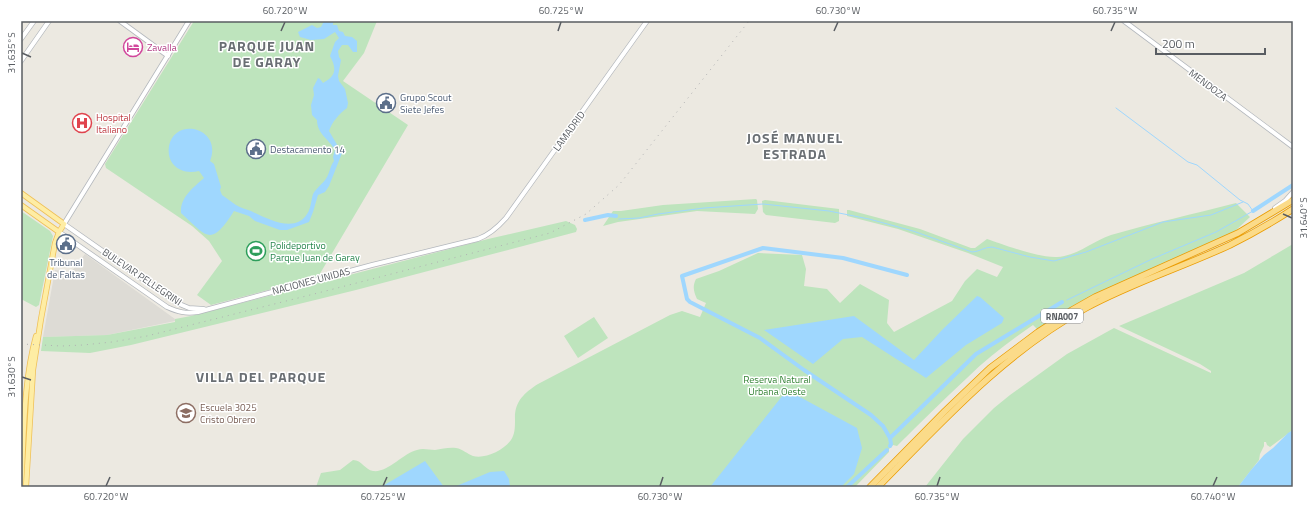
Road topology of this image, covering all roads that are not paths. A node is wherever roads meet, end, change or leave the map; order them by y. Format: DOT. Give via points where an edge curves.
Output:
graph roads {
  1 [pos="34,21"];
  2 [pos="49,21"];
  3 [pos="120,21"];
  4 [pos="189,21"];
  5 [pos="647,21"];
  6 [pos="1124,21"];
  7 [pos="21,39"];
  8 [pos="168,56"];
  9 [pos="21,61"];
  10 [pos="1293,147"];
  11 [pos="1293,192"];
  12 [pos="21,193"];
  13 [pos="1293,200"];
  14 [pos="21,205"];
  15 [pos="1293,209"];
  16 [pos="64,224"];
  17 [pos="59,232"];
  18 [pos="1238,233"];
  19 [pos="486,236"];
  20 [pos="163,294"];
  21 [pos="158,301"];
  22 [pos="206,309"];
  23 [pos="41,318"];
  24 [pos="22,487"];
  25 [pos="26,487"];
  26 [pos="870,487"];
  27 [pos="878,487"];
  1 -- 7 [label="street"];
  2 -- 9 [label="street"];
  3 -- 8 [label="street"];
  4 -- 8 [label="street"];
  5 -- 19 [label="street, LAMADRID" via="523,196 502,223"];
  6 -- 10 [label="street, MENDOZA"];
  8 -- 16 [label="street"];
  11 -- 18 [label="street" via="1282,204"];
  12 -- 16 [label="main road, BULEVAR PELLEGRINI"];
  13 -- 18 [label="highway, RNA007"];
  14 -- 17 [label="main road, BULEVAR PELLEGRINI"];
  15 -- 27 [label="highway, RNA007" via="1230,245 1098,302 1042,336 990,375"];
  16 -- 17 [label="main road"];
  16 -- 20 [label="street, BULEVAR PELLEGRINI"];
  17 -- 21 [label="street, BULEVAR PELLEGRINI"];
  17 -- 23 [label="main road"];
  18 -- 26 [label="highway, RNA007" via="1095,298 1038,332 980,377"];
  19 -- 22 [label="street, NACIONES UNIDAS"];
  20 -- 21 [label="street" via="163,299"];
  20 -- 22 [label="street, BULEVAR PELLEGRINI" via="186,307"];
  21 -- 22 [label="street, BULEVAR PELLEGRINI" via="184,313"];
  23 -- 24 [label="main road" via="32,349 27,382"];
  23 -- 25 [label="main road" via="32,385"];
}
